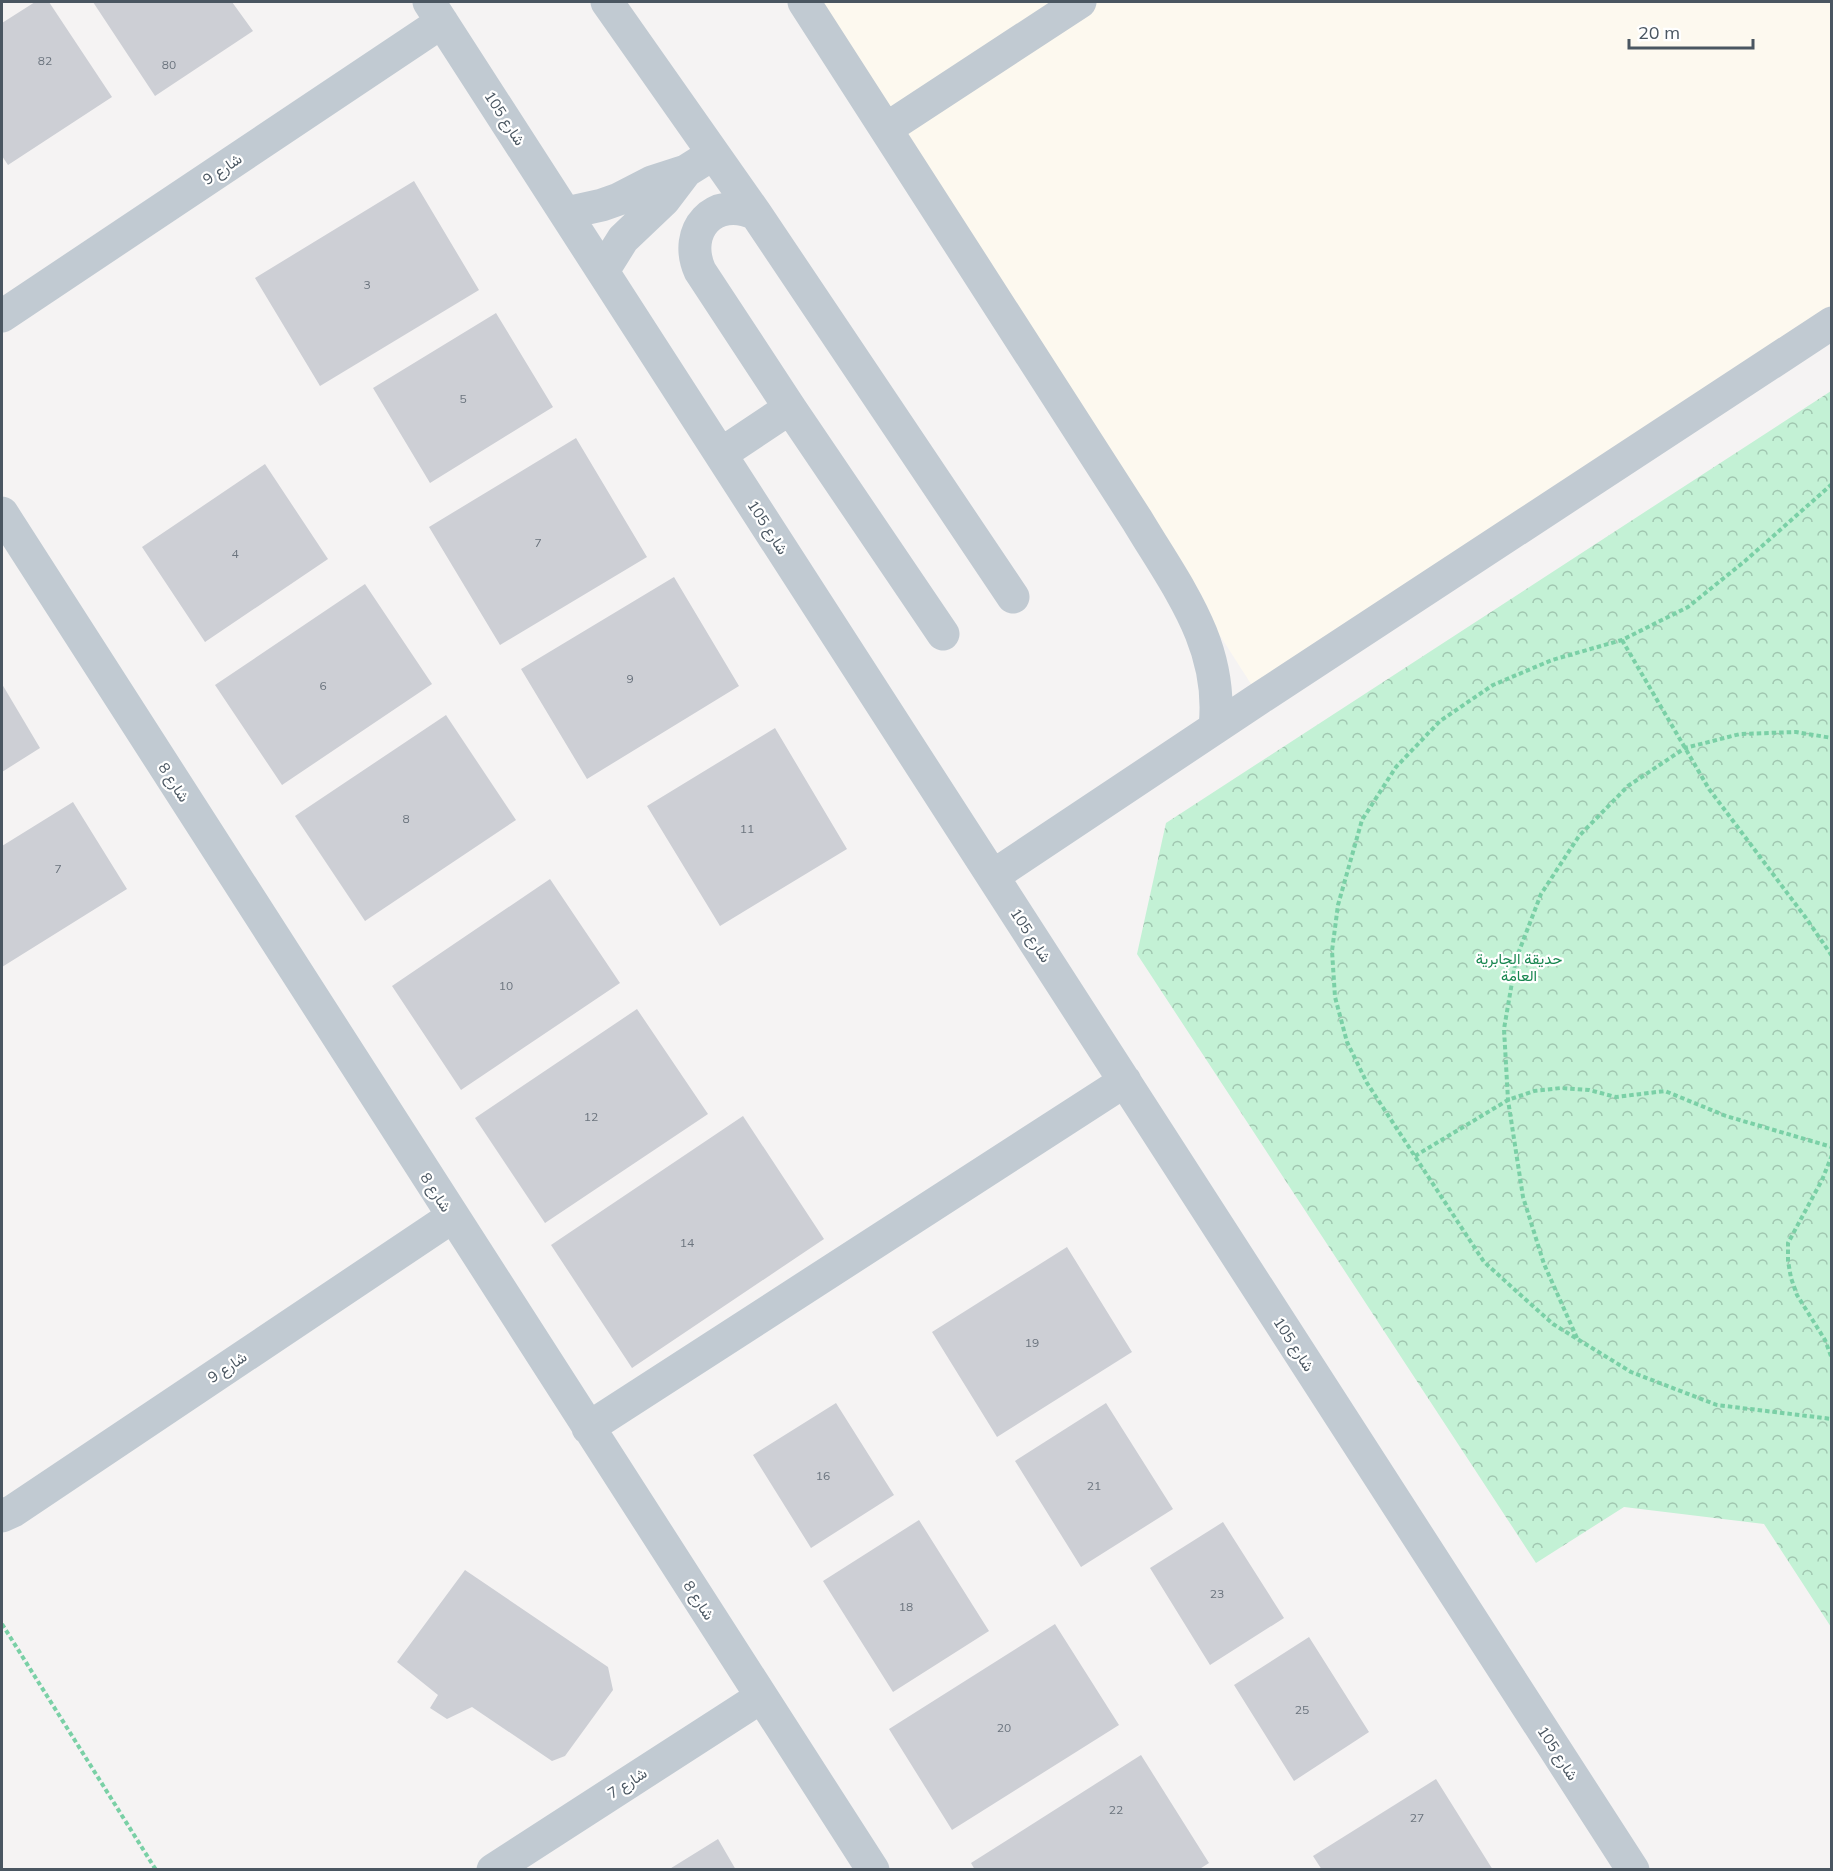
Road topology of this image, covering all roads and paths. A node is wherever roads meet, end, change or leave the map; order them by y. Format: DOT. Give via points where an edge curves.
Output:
graph roads {
  1 [pos="607,2"];
  2 [pos="804,2"];
  3 [pos="1080,2"];
  4 [pos="436,12"];
  5 [pos="886,129"];
  6 [pos="699,163"];
  7 [pos="566,213"];
  8 [pos="756,214"];
  9 [pos="603,271"];
  10 [pos="2,316"];
  11 [pos="1832,323"];
  12 [pos="790,408"];
  13 [pos="721,454"];
  14 [pos="1832,484"];
  15 [pos="2,513"];
  16 [pos="1013,597"];
  17 [pos="943,634"];
  18 [pos="1622,640"];
  19 [pos="1215,728"];
  20 [pos="1832,738"];
  21 [pos="1685,748"];
  22 [pos="993,876"];
  23 [pos="1832,956"];
  24 [pos="1125,1081"];
  25 [pos="1508,1100"];
  26 [pos="1832,1147"];
  27 [pos="1832,1155"];
  28 [pos="1415,1156"];
  29 [pos="452,1216"];
  30 [pos="1577,1338"];
  31 [pos="1832,1359"];
  32 [pos="1832,1419"];
  33 [pos="588,1428"];
  34 [pos="2,1516"];
  35 [pos="2,1624"];
  36 [pos="761,1697"];
  37 [pos="156,1869"];
  38 [pos="493,1869"];
  39 [pos="873,1869"];
  40 [pos="1633,1869"];
  1 -- 6 [label="street"];
  2 -- 5 [label="street"];
  3 -- 5 [label="street"];
  4 -- 7 [label="street, شارع 105"];
  4 -- 10 [label="street, شارع 9"];
  5 -- 19 [label="street" via="1189,606 1212,661 1217,691"];
  6 -- 7 [label="street" via="619,199"];
  6 -- 8 [label="street"];
  6 -- 9 [label="street" via="623,239"];
  7 -- 9 [label="street, شارع 105"];
  8 -- 12 [label="street" via="732,207 710,216 696,236 695,259"];
  8 -- 16 [label="street"];
  9 -- 13 [label="street, شارع 105"];
  11 -- 19 [label="street"];
  12 -- 13 [label="street"];
  12 -- 17 [label="street"];
  13 -- 22 [label="street, شارع 105"];
  14 -- 18 [label="path" via="1688,607"];
  15 -- 29 [label="street, شارع 8"];
  18 -- 21 [label="path"];
  18 -- 28 [label="path" via="1552,660 1493,685 1440,721 1396,767 1362,820 1338,905 1332,951 1335,997 1347,1042 1367,1083"];
  19 -- 22 [label="street"];
  20 -- 21 [label="path" via="1796,732 1740,734"];
  21 -- 23 [label="path" via="1709,789"];
  21 -- 25 [label="path" via="1628,786 1579,836 1541,894 1516,959 1504,1029"];
  22 -- 24 [label="street, شارع 105"];
  24 -- 33 [label="street"];
  24 -- 40 [label="street, شارع 105"];
  25 -- 26 [label="path" via="1534,1091 1562,1088 1616,1097 1665,1091 1726,1116"];
  25 -- 28 [label="path"];
  25 -- 30 [label="path" via="1523,1197 1544,1264"];
  27 -- 31 [label="path" via="1788,1243 1788,1261 1797,1295"];
  28 -- 30 [label="path" via="1485,1262 1553,1324"];
  29 -- 33 [label="street, شارع 8"];
  29 -- 34 [label="street, شارع 9"];
  30 -- 32 [label="path" via="1631,1372 1717,1405"];
  33 -- 36 [label="street, شارع 8"];
  35 -- 37 [label="path"];
  36 -- 38 [label="street, شارع 7"];
  36 -- 39 [label="street, شارع 8"];
}
